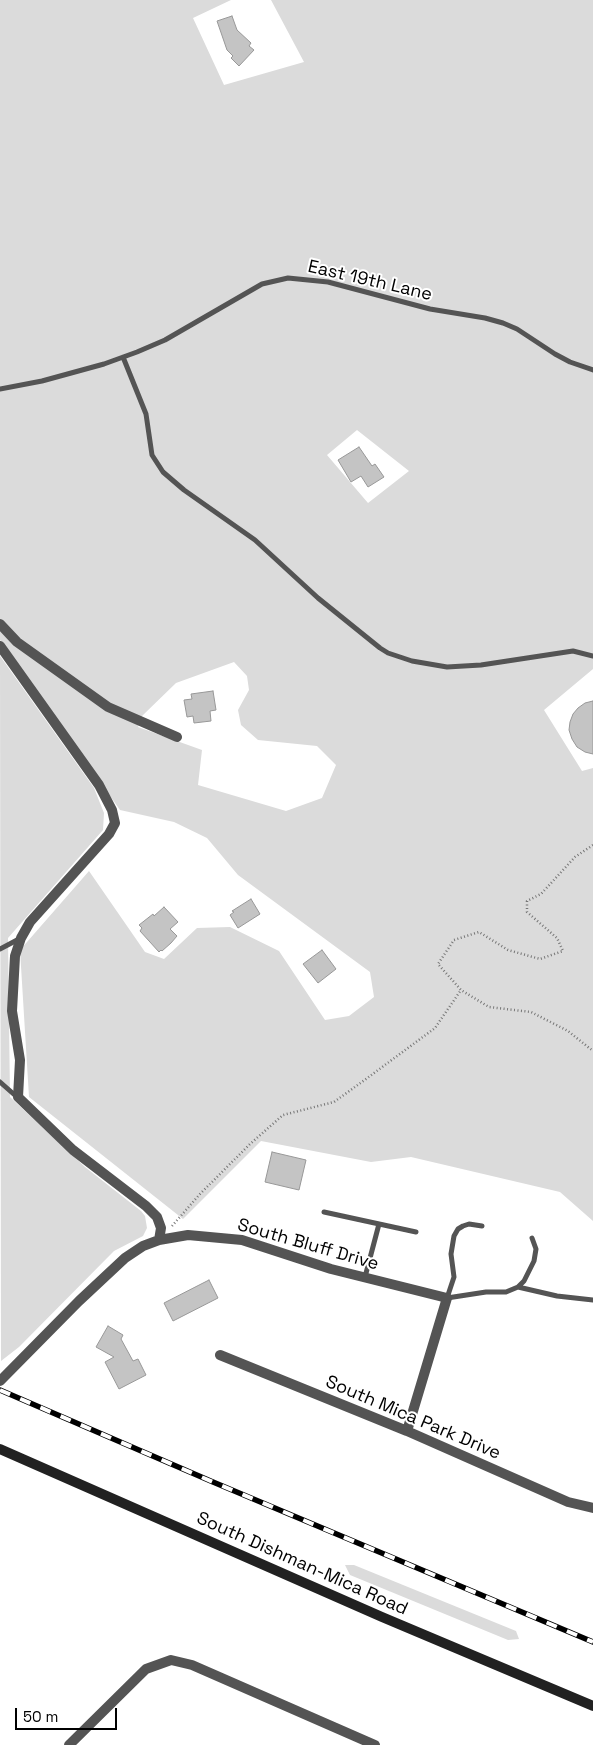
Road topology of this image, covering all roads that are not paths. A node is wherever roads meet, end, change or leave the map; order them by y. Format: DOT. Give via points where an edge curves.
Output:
graph roads {
  1 [pos="123,357"];
  2 [pos="593,370"];
  3 [pos="0,389"];
  4 [pos="0,624"];
  5 [pos="0,646"];
  6 [pos="593,656"];
  7 [pos="177,738"];
  8 [pos="21,938"];
  9 [pos="0,949"];
  10 [pos="0,1082"];
  11 [pos="18,1097"];
  12 [pos="324,1212"];
  13 [pos="379,1224"];
  14 [pos="482,1226"];
  15 [pos="416,1232"];
  16 [pos="532,1238"];
  17 [pos="159,1240"];
  18 [pos="365,1278"];
  19 [pos="518,1287"];
  20 [pos="447,1298"];
  21 [pos="593,1300"];
  22 [pos="220,1355"];
  23 [pos="0,1382"];
  24 [pos="407,1431"];
  25 [pos="0,1450"];
  26 [pos="593,1508"];
  27 [pos="593,1706"];
  28 [pos="69,1745"];
  29 [pos="375,1745"];
  1 -- 2 [label="lane, East 19th Lane" via="165,340 262,284 297,278 328,282 430,309 503,323 570,362"];
  1 -- 3 [label="lane, East 19th Lane"];
  1 -- 6 [label="lane" via="146,414 152,455 163,472 255,540 318,598 388,652 412,661 447,666 574,651"];
  4 -- 7 [label="street" via="17,642 108,708"];
  5 -- 8 [label="street" via="98,785 115,822 109,834 30,922"];
  8 -- 9 [label="lane"];
  8 -- 11 [label="street" via="14,956 12,1011 20,1060"];
  10 -- 11 [label="lane"];
  11 -- 17 [label="street" via="73,1150 157,1217 161,1228"];
  12 -- 13 [label="lane"];
  13 -- 15 [label="lane"];
  13 -- 18 [label="lane"];
  14 -- 20 [label="lane" via="463,1226 454,1236 451,1254 454,1277"];
  16 -- 19 [label="lane" via="536,1249 534,1261"];
  17 -- 18 [label="street, South Bluff Drive" via="188,1234 242,1240"];
  17 -- 23 [label="street, South Bluff Drive" via="142,1246 125,1258"];
  18 -- 20 [label="street, South Bluff Drive"];
  19 -- 20 [label="lane" via="506,1292"];
  19 -- 21 [label="lane"];
  20 -- 24 [label="street"];
  22 -- 24 [label="street, South Mica Park Drive"];
  24 -- 26 [label="street, South Mica Park Drive" via="568,1502"];
  25 -- 27 [label="main road, South Dishman-Mica Road"];
  28 -- 29 [label="street" via="146,1669 170,1660 192,1666"];
}
